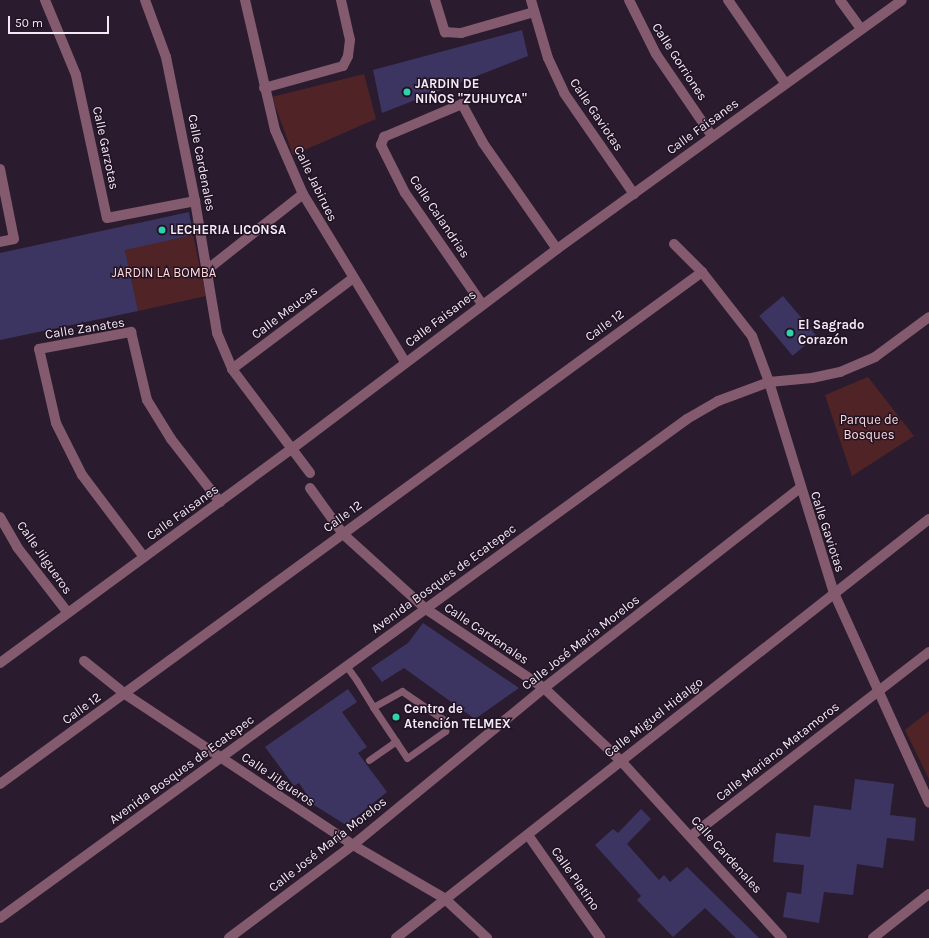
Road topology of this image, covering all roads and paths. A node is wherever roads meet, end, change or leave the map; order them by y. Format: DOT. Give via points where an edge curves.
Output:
graph roads {
  1 [pos="45,0"];
  2 [pos="145,0"];
  3 [pos="245,0"];
  4 [pos="341,0"];
  5 [pos="435,0"];
  6 [pos="531,0"];
  7 [pos="629,0"];
  8 [pos="728,0"];
  9 [pos="840,0"];
  10 [pos="902,0"];
  11 [pos="534,12"];
  12 [pos="861,29"];
  13 [pos="785,83"];
  14 [pos="264,88"];
  15 [pos="712,136"];
  16 [pos="0,169"];
  17 [pos="303,194"];
  18 [pos="634,194"];
  19 [pos="195,201"];
  20 [pos="0,242"];
  21 [pos="674,244"];
  22 [pos="557,249"];
  23 [pos="208,269"];
  24 [pos="702,272"];
  25 [pos="352,279"];
  26 [pos="482,304"];
  27 [pos="929,317"];
  28 [pos="405,362"];
  29 [pos="232,369"];
  30 [pos="769,382"];
  31 [pos="293,448"];
  32 [pos="310,473"];
  33 [pos="310,488"];
  34 [pos="800,488"];
  35 [pos="220,502"];
  36 [pos="0,518"];
  37 [pos="929,519"];
  38 [pos="343,534"];
  39 [pos="144,557"];
  40 [pos="834,593"];
  41 [pos="426,609"];
  42 [pos="68,614"];
  43 [pos="929,652"];
  44 [pos="84,661"];
  45 [pos="0,663"];
  46 [pos="347,666"];
  47 [pos="544,688"];
  48 [pos="880,690"];
  49 [pos="125,694"];
  50 [pos="373,707"];
  51 [pos="396,742"];
  52 [pos="221,758"];
  53 [pos="369,760"];
  54 [pos="621,761"];
  55 [pos="0,784"];
  56 [pos="929,802"];
  57 [pos="528,835"];
  58 [pos="691,836"];
  59 [pos="352,845"];
  60 [pos="929,894"];
  61 [pos="444,898"];
  62 [pos="0,918"];
  63 [pos="229,938"];
  64 [pos="396,938"];
  65 [pos="487,938"];
  66 [pos="600,938"];
  67 [pos="782,938"];
  68 [pos="873,938"];
  1 -- 19 [label="street, Calle Garzotas" via="76,75 107,218"];
  2 -- 19 [label="street, Calle Cardenales" via="166,57"];
  3 -- 14 [label="street, Calle Jabirues"];
  4 -- 14 [label="street" via="350,40 348,56 343,66"];
  5 -- 11 [label="street" via="445,32 461,33"];
  6 -- 11 [label="street, Calle Gaviotas"];
  7 -- 15 [label="street, Calle Gorriones" via="656,54"];
  8 -- 13 [label="street"];
  9 -- 12 [label="street"];
  10 -- 12 [label="street, Calle Faisanes"];
  11 -- 18 [label="street, Calle Gaviotas" via="548,58 564,93"];
  12 -- 13 [label="street, Calle Faisanes"];
  13 -- 15 [label="street, Calle Faisanes"];
  14 -- 17 [label="street, Calle Jabirues" via="275,130"];
  15 -- 18 [label="street, Calle Faisanes"];
  16 -- 20 [label="street" via="14,239"];
  17 -- 23 [label="street"];
  17 -- 25 [label="street, Calle Jabirues"];
  18 -- 22 [label="street, Calle Faisanes"];
  19 -- 23 [label="street, Calle Cardenales"];
  21 -- 24 [label="street, Calle Gaviotas"];
  22 -- 26 [label="street, Calle Faisanes"];
  22 -- 26 [label="street, Calle Calandrias" via="483,143 462,104 384,137 381,145 405,193"];
  23 -- 29 [label="street, Calle Cardenales" via="217,333"];
  24 -- 30 [label="street, Calle Gaviotas" via="752,336"];
  24 -- 38 [label="street, Calle 12"];
  25 -- 28 [label="street, Calle Jabirues"];
  25 -- 29 [label="street, Calle Meucas"];
  26 -- 28 [label="street, Calle Faisanes"];
  27 -- 30 [label="street, Avenida Bosques de Ecatepec" via="874,357 840,372 812,378"];
  28 -- 31 [label="street, Calle Faisanes"];
  29 -- 31 [label="street, Calle Cardenales"];
  30 -- 34 [label="street, Calle Gaviotas"];
  30 -- 41 [label="street, Avenida Bosques de Ecatepec" via="718,401 686,419"];
  31 -- 32 [label="street, Calle Cardenales"];
  31 -- 35 [label="street, Calle Faisanes"];
  33 -- 38 [label="street, Calle Cardenales"];
  34 -- 40 [label="street, Calle Gaviotas"];
  34 -- 47 [label="street, Calle José María Morelos"];
  35 -- 39 [label="street, Calle Faisanes"];
  35 -- 39 [label="street, Calle Zanates" via="171,439 147,400 131,332 39,349 56,423 78,468"];
  36 -- 42 [label="street, Calle Jilgueros" via="18,547"];
  37 -- 40 [label="street, Calle Miguel Hidalgo"];
  38 -- 41 [label="street, Calle Cardenales"];
  38 -- 49 [label="street, Calle 12"];
  39 -- 42 [label="street, Calle Faisanes"];
  40 -- 48 [label="street, Calle Gaviotas"];
  40 -- 54 [label="street, Calle Miguel Hidalgo"];
  41 -- 46 [label="street, Avenida Bosques de Ecatepec"];
  41 -- 47 [label="street, Calle Cardenales"];
  42 -- 45 [label="street, Calle Faisanes"];
  43 -- 48 [label="street, Calle Mariano Matamoros"];
  44 -- 49 [label="street, Calle Jilgueros"];
  46 -- 50 [label="lane"];
  46 -- 52 [label="street, Avenida Bosques de Ecatepec"];
  47 -- 54 [label="street, Calle Cardenales"];
  47 -- 59 [label="street, Calle José María Morelos"];
  48 -- 56 [label="street, Calle Gaviotas"];
  48 -- 58 [label="street, Calle Mariano Matamoros"];
  49 -- 52 [label="street, Calle Jilgueros"];
  49 -- 55 [label="street, Calle 12"];
  50 -- 51 [label="lane"];
  50 -- 51 [label="lane" via="402,691 444,720 446,725 446,730 407,758"];
  51 -- 53 [label="lane"];
  52 -- 59 [label="street, Calle Jilgueros"];
  52 -- 62 [label="street, Avenida Bosques de Ecatepec"];
  54 -- 57 [label="street, Calle Miguel Hidalgo"];
  54 -- 58 [label="street, Calle Cardenales"];
  57 -- 61 [label="street, Calle Miguel Hidalgo"];
  57 -- 66 [label="street, Calle Platino"];
  58 -- 67 [label="street, Calle Cardenales"];
  59 -- 61 [label="street, Calle Jilgueros"];
  59 -- 63 [label="street, Calle José María Morelos"];
  60 -- 68 [label="street"];
  61 -- 64 [label="street, Calle Miguel Hidalgo"];
  61 -- 65 [label="street, Calle Jilgueros"];
}
